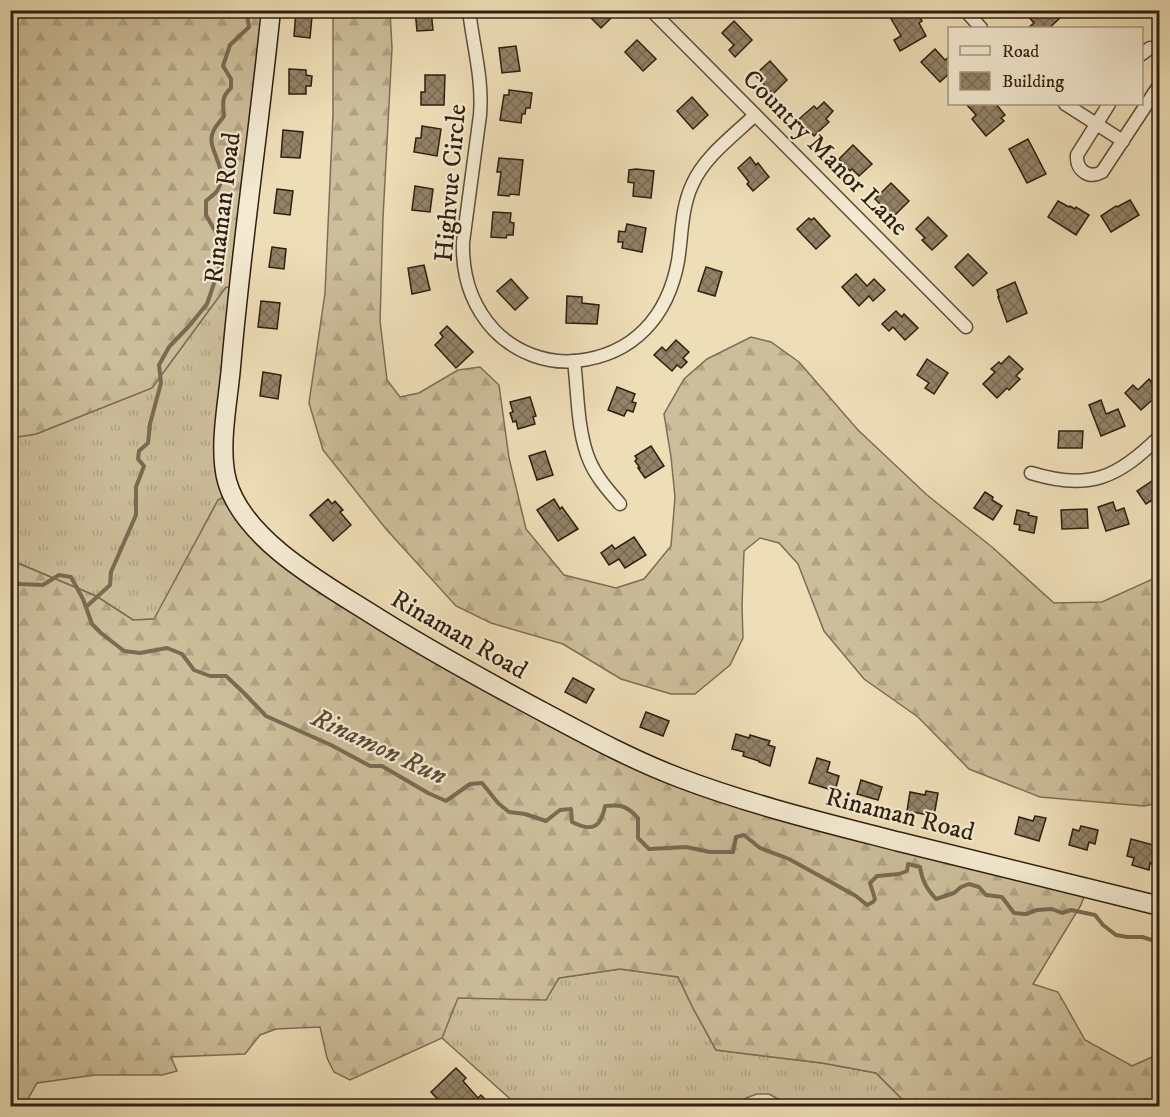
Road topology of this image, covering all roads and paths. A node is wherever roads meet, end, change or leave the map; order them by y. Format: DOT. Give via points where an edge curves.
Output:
graph roads {
  1 [pos="271,10"];
  2 [pos="468,10"];
  3 [pos="651,10"];
  4 [pos="965,10"];
  5 [pos="980,27"];
  6 [pos="1160,49"];
  7 [pos="1143,53"];
  8 [pos="1160,84"];
  9 [pos="1067,105"];
  10 [pos="1108,105"];
  11 [pos="755,115"];
  12 [pos="1096,124"];
  13 [pos="1123,141"];
  14 [pos="966,327"];
  15 [pos="574,361"];
  16 [pos="1160,436"];
  17 [pos="1031,472"];
  18 [pos="620,504"];
  19 [pos="1160,906"];
  1 -- 19 [label="street, Rinaman Road" via="223,444 231,493 262,536 314,578 400,632 643,763 803,817"];
  2 -- 15 [label="street, Highvue Circle" via="481,94 463,243 467,283 490,325 507,342 543,358"];
  3 -- 11 [label="street, Country Manor Lane"];
  4 -- 5 [label="street"];
  6 -- 7 [label="street" via="1150,48"];
  8 -- 13 [label="street"];
  9 -- 12 [label="street"];
  10 -- 12 [label="street"];
  11 -- 14 [label="street, Country Manor Lane"];
  11 -- 15 [label="street, Highvue Circle" via="695,178 686,202 673,282 657,316 623,347"];
  12 -- 13 [label="street"];
  12 -- 13 [label="street" via="1077,155 1084,172 1102,172"];
  15 -- 18 [label="street" via="587,452 599,478"];
  16 -- 17 [label="street" via="1120,470 1096,478 1063,480"];
}
